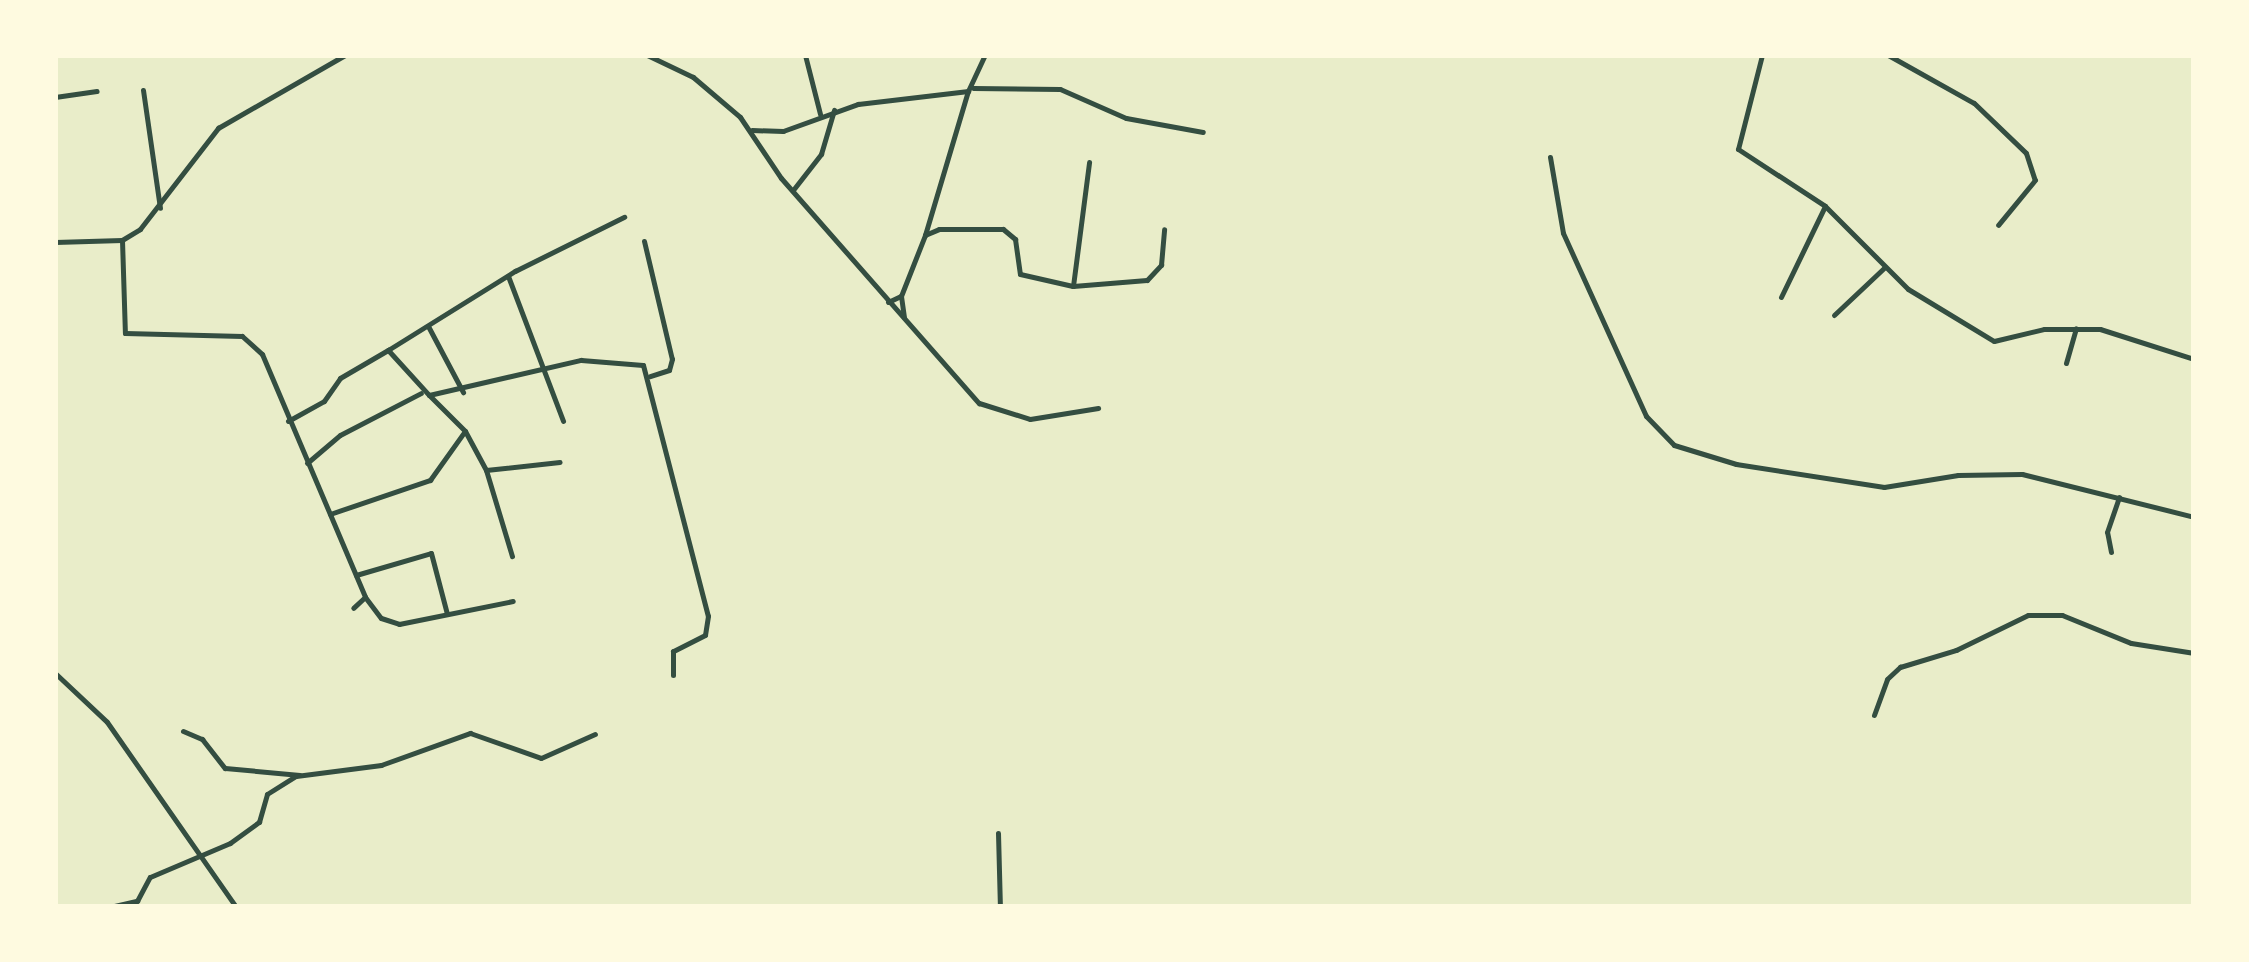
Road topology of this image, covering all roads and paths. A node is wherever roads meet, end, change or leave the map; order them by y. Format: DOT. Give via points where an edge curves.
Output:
graph roads {
  1 [pos="345,55"];
  2 [pos="648,55"];
  3 [pos="804,55"];
  4 [pos="986,55"];
  5 [pos="1762,55"];
  6 [pos="1888,55"];
  7 [pos="97,90"];
  8 [pos="143,90"];
  9 [pos="971,90"];
  10 [pos="55,97"];
  11 [pos="834,110"];
  12 [pos="820,114"];
  13 [pos="752,130"];
  14 [pos="1203,132"];
  15 [pos="1550,157"];
  16 [pos="1088,162"];
  17 [pos="793,190"];
  18 [pos="1825,206"];
  19 [pos="160,208"];
  20 [pos="624,217"];
  21 [pos="1998,225"];
  22 [pos="1164,229"];
  23 [pos="925,235"];
  24 [pos="122,240"];
  25 [pos="644,241"];
  26 [pos="55,242"];
  27 [pos="1885,267"];
  28 [pos="508,276"];
  29 [pos="1073,286"];
  30 [pos="901,296"];
  31 [pos="1781,297"];
  32 [pos="888,302"];
  33 [pos="1834,315"];
  34 [pos="904,320"];
  35 [pos="428,326"];
  36 [pos="2076,328"];
  37 [pos="388,350"];
  38 [pos="2194,359"];
  39 [pos="2066,363"];
  40 [pos="544,370"];
  41 [pos="650,376"];
  42 [pos="462,392"];
  43 [pos="421,393"];
  44 [pos="429,396"];
  45 [pos="1098,408"];
  46 [pos="564,420"];
  47 [pos="288,421"];
  48 [pos="465,431"];
  49 [pos="560,462"];
  50 [pos="307,463"];
  51 [pos="486,470"];
  52 [pos="2119,496"];
  53 [pos="330,514"];
  54 [pos="2194,516"];
  55 [pos="2111,552"];
  56 [pos="512,556"];
  57 [pos="356,575"];
  58 [pos="365,596"];
  59 [pos="513,601"];
  60 [pos="353,608"];
  61 [pos="447,614"];
  62 [pos="2194,653"];
  63 [pos="55,672"];
  64 [pos="673,675"];
  65 [pos="1874,715"];
  66 [pos="183,732"];
  67 [pos="594,734"];
  68 [pos="2194,755"];
  69 [pos="2194,774"];
  70 [pos="302,775"];
  71 [pos="998,833"];
  72 [pos="198,854"];
  73 [pos="110,907"];
  74 [pos="236,907"];
  75 [pos="676,907"];
  76 [pos="784,907"];
  77 [pos="1000,907"];
  1 -- 19 [label="street" via="218,128"];
  2 -- 13 [label="street" via="692,76"];
  3 -- 12 [label="street"];
  4 -- 9 [label="street"];
  5 -- 18 [label="street" via="1738,150"];
  6 -- 21 [label="street" via="1992,116 2026,153 2035,180"];
  7 -- 10 [label="street"];
  8 -- 19 [label="street"];
  9 -- 11 [label="street"];
  9 -- 14 [label="street" via="1060,90 1126,118"];
  9 -- 23 [label="street"];
  11 -- 12 [label="street"];
  11 -- 17 [label="street" via="821,154"];
  12 -- 13 [label="street" via="783,130"];
  13 -- 17 [label="street"];
  15 -- 52 [label="street" via="1562,233 1646,416 1674,446 1826,481 1908,487 1958,475 2022,474"];
  16 -- 29 [label="street"];
  17 -- 32 [label="street"];
  18 -- 27 [label="street"];
  18 -- 31 [label="street"];
  19 -- 24 [label="street"];
  20 -- 28 [label="street"];
  22 -- 29 [label="street" via="1161,266 1147,280"];
  23 -- 29 [label="street" via="1004,229 1015,239 1023,277"];
  23 -- 30 [label="street"];
  24 -- 26 [label="street"];
  24 -- 47 [label="street" via="124,333 250,340"];
  25 -- 41 [label="street" via="672,359 669,370"];
  27 -- 33 [label="street"];
  27 -- 36 [label="street" via="1908,289 1994,341"];
  28 -- 35 [label="street"];
  28 -- 40 [label="street"];
  30 -- 32 [label="street"];
  30 -- 34 [label="street"];
  32 -- 34 [label="street"];
  34 -- 45 [label="street" via="966,390 1008,416"];
  35 -- 37 [label="street"];
  35 -- 42 [label="street"];
  36 -- 38 [label="street" via="2127,333"];
  36 -- 39 [label="street"];
  37 -- 43 [label="street"];
  37 -- 47 [label="street" via="340,378 324,402"];
  40 -- 41 [label="street" via="618,360 643,365"];
  40 -- 42 [label="street"];
  40 -- 46 [label="street"];
  41 -- 64 [label="street" via="708,616 705,634 673,650"];
  42 -- 44 [label="street"];
  43 -- 44 [label="street"];
  43 -- 50 [label="street" via="340,435"];
  44 -- 48 [label="street"];
  47 -- 50 [label="street"];
  48 -- 51 [label="street"];
  48 -- 53 [label="street" via="430,480"];
  49 -- 51 [label="street"];
  50 -- 53 [label="street"];
  51 -- 56 [label="street"];
  52 -- 54 [label="street"];
  52 -- 55 [label="street" via="2107,532"];
  53 -- 57 [label="street"];
  57 -- 58 [label="street"];
  57 -- 61 [label="street" via="432,552"];
  58 -- 60 [label="street"];
  58 -- 61 [label="street" via="392,624"];
  59 -- 61 [label="street"];
  62 -- 65 [label="street" via="2120,639 2062,615 2028,615 1956,650 1900,667 1887,678"];
  63 -- 72 [label="street" via="107,722"];
  66 -- 70 [label="street" via="202,739 225,768"];
  67 -- 70 [label="street" via="542,758 470,734 381,766"];
  68 -- 69 [label="street"];
  70 -- 72 [label="street" via="267,794 259,822"];
  71 -- 77 [label="street"];
  72 -- 73 [label="street" via="150,877 137,901"];
  72 -- 74 [label="street"];
  75 -- 76 [label="street"];
}
